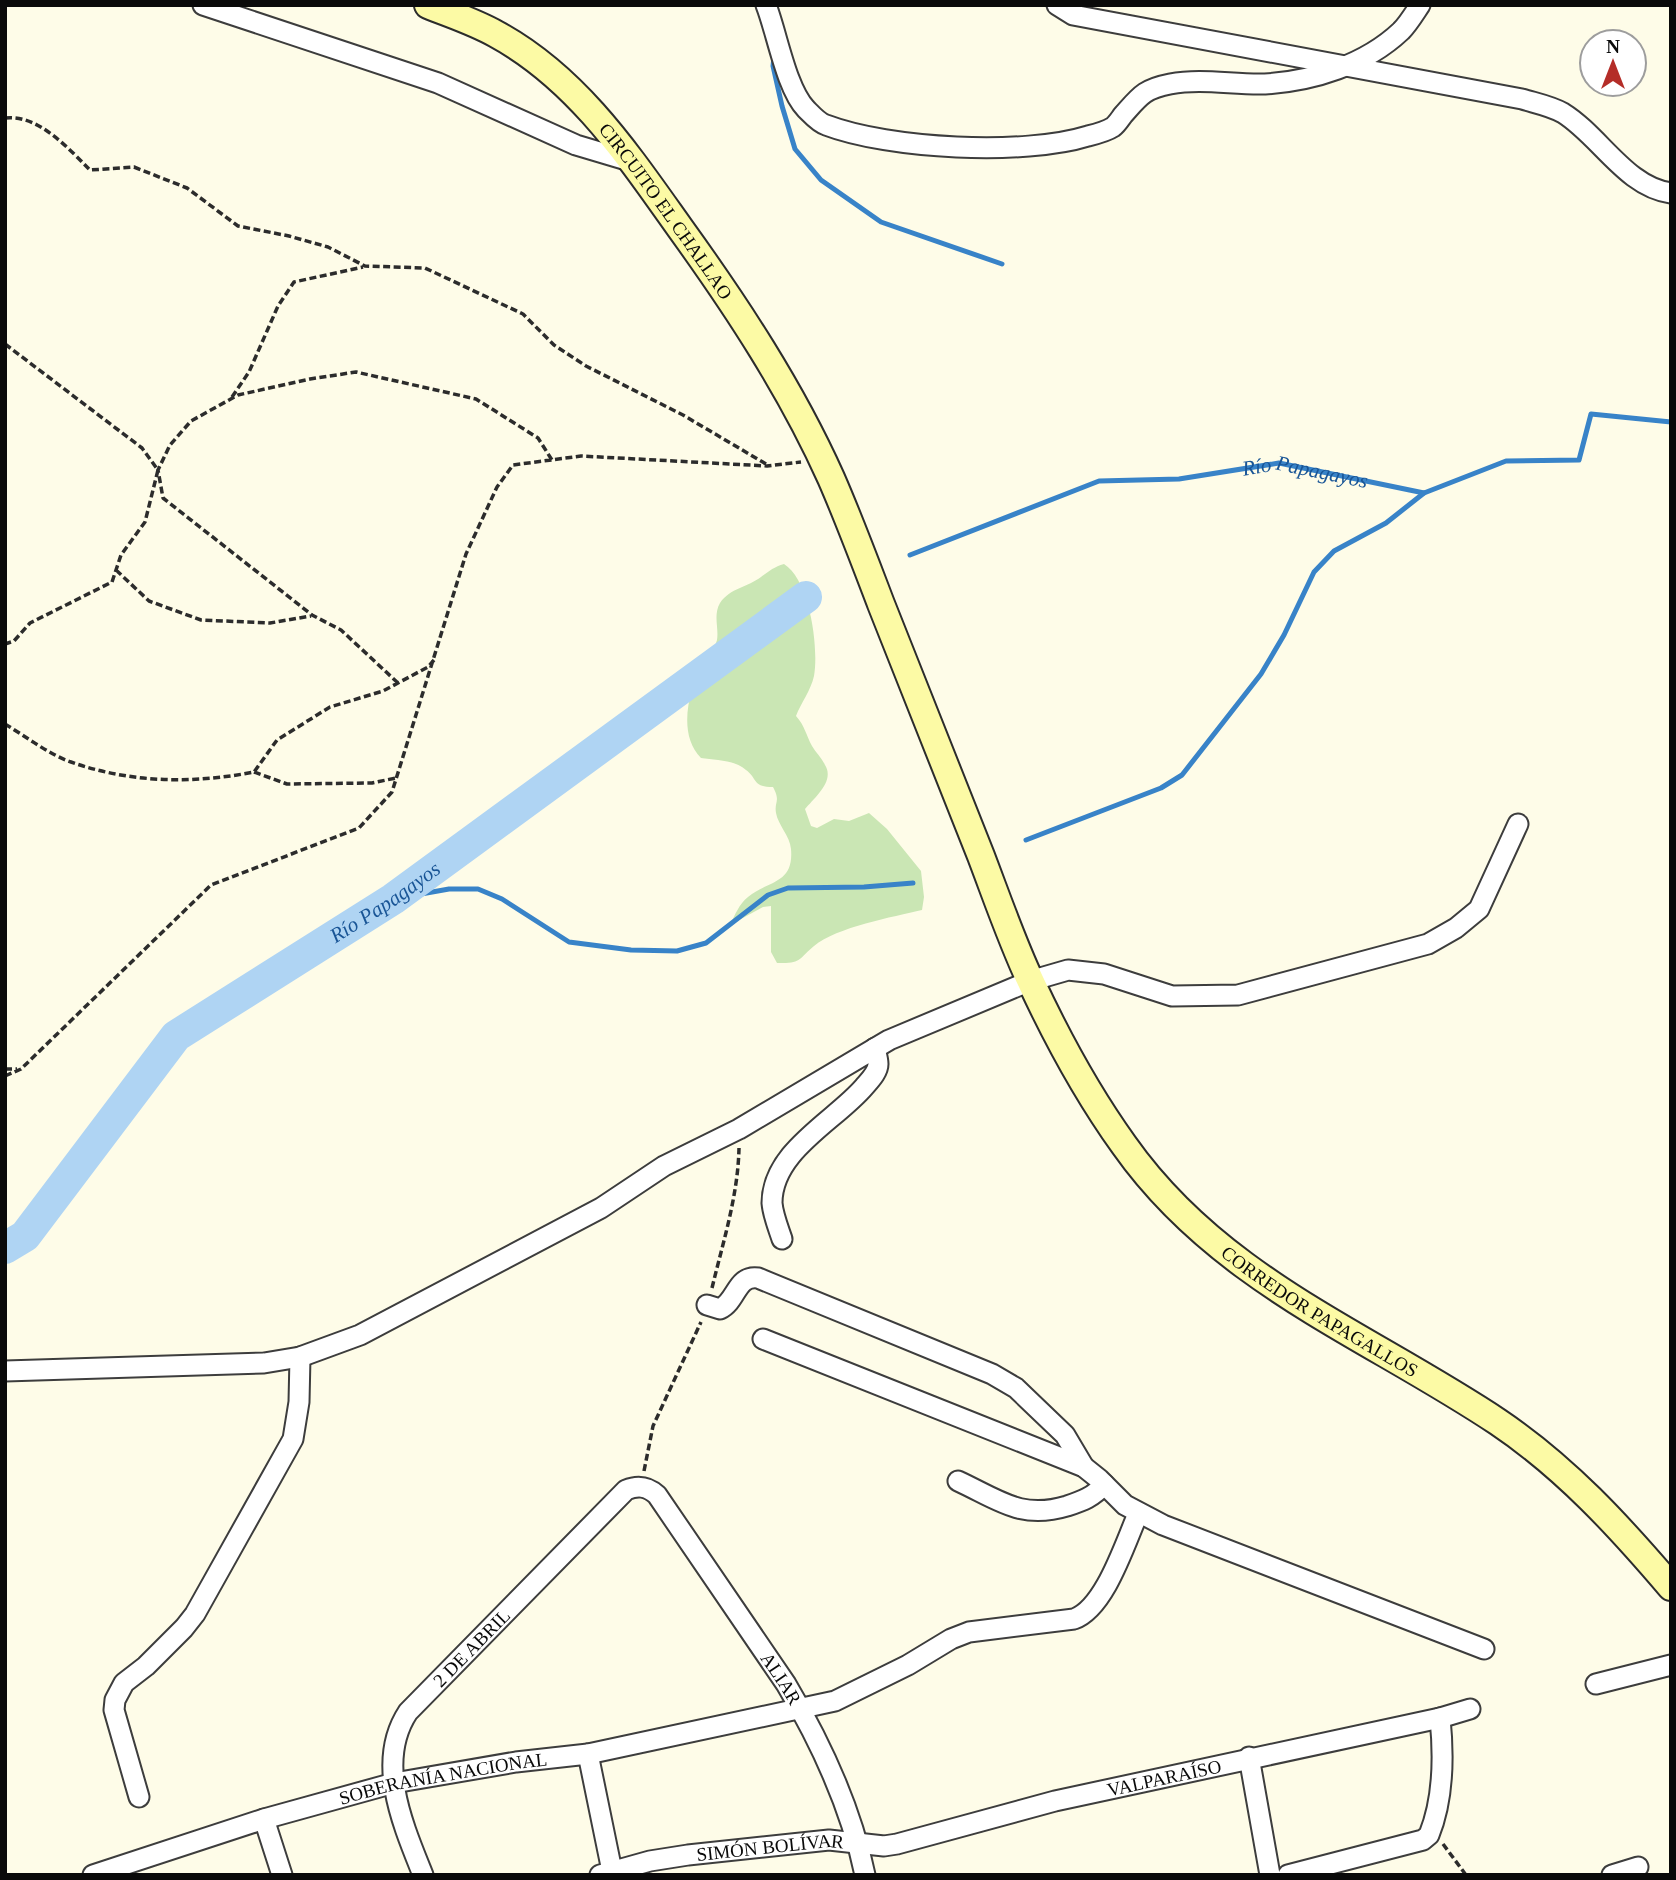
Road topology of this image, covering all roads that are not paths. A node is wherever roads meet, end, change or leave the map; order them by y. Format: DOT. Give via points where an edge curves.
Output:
graph roads {
  1 [pos="203,5"];
  2 [pos="428,5"];
  3 [pos="766,5"];
  4 [pos="1057,5"];
  5 [pos="1420,5"];
  6 [pos="1348,65"];
  7 [pos="633,162"];
  8 [pos="1671,193"];
  9 [pos="834,484"];
  10 [pos="1518,824"];
  11 [pos="1030,981"];
  12 [pos="875,1048"];
  13 [pos="782,1239"];
  14 [pos="708,1305"];
  15 [pos="763,1339"];
  16 [pos="300,1357"];
  17 [pos="5,1371"];
  18 [pos="1084,1467"];
  19 [pos="958,1481"];
  20 [pos="1104,1484"];
  21 [pos="661,1500"];
  22 [pos="1138,1514"];
  23 [pos="1671,1587"];
  24 [pos="1484,1649"];
  25 [pos="1671,1665"];
  26 [pos="1596,1684"];
  27 [pos="801,1709"];
  28 [pos="1470,1709"];
  29 [pos="1440,1718"];
  30 [pos="588,1754"];
  31 [pos="1249,1757"];
  32 [pos="394,1783"];
  33 [pos="139,1797"];
  34 [pos="264,1819"];
  35 [pos="858,1843"];
  36 [pos="1638,1867"];
  37 [pos="606,1873"];
  38 [pos="93,1875"];
  39 [pos="282,1875"];
  40 [pos="423,1875"];
  41 [pos="865,1875"];
  42 [pos="1270,1875"];
  43 [pos="1287,1875"];
  44 [pos="1612,1875"];
  1 -- 7 [label="street" via="438,82 576,145"];
  2 -- 7 [label="main road, CIRCUITO EL CHALLAO" via="493,32 536,60 568,87"];
  3 -- 6 [label="street" via="803,107 823,125 884,141 962,147 1048,145 1114,127 1143,92 1168,84 1307,80"];
  4 -- 6 [label="street" via="1073,15"];
  5 -- 6 [label="street" via="1403,29"];
  6 -- 8 [label="street" via="1522,99 1561,112 1637,180"];
  7 -- 9 [label="main road, CIRCUITO EL CHALLAO" via="736,306"];
  9 -- 11 [label="main road, CORREDOR PAPAGALLOS"];
  10 -- 11 [label="street" via="1479,909 1428,944 1238,995 1172,996 1104,974 1068,970"];
  11 -- 12 [label="street"];
  11 -- 23 [label="main road, CORREDOR PAPAGALLOS" via="1096,1104 1126,1149 1191,1224 1283,1293 1500,1423 1601,1508"];
  12 -- 13 [label="street" via="878,1066 872,1077 804,1140 780,1172 772,1203"];
  12 -- 16 [label="street" via="739,1129 664,1166 579,1220 360,1335"];
  14 -- 18 [label="street" via="720,1309 728,1305 739,1285 758,1278 976,1366 1016,1388 1065,1436"];
  15 -- 18 [label="street"];
  16 -- 17 [label="street" via="264,1363"];
  16 -- 33 [label="street" via="293,1439 276,1473 195,1614 124,1684 115,1700"];
  18 -- 20 [label="street"];
  19 -- 20 [label="street" via="1028,1512 1048,1512 1082,1501"];
  20 -- 22 [label="street"];
  21 -- 27 [label="street, ALIAR"];
  21 -- 32 [label="street, 2 DE ABRIL" via="641,1486 626,1490 408,1712 397,1728 393,1746"];
  22 -- 24 [label="street"];
  22 -- 27 [label="street, SOBERANÍA NACIONAL" via="1101,1597 1083,1616 969,1632 835,1701"];
  25 -- 26 [label="street"];
  27 -- 30 [label="street, SOBERANÍA NACIONAL"];
  27 -- 35 [label="street, ALIAR" via="850,1814"];
  28 -- 29 [label="street, VALPARAÍSO"];
  29 -- 31 [label="street, VALPARAÍSO"];
  29 -- 43 [label="street" via="1444,1754 1429,1835"];
  30 -- 32 [label="street, SOBERANÍA NACIONAL"];
  30 -- 37 [label="street"];
  31 -- 35 [label="street, VALPARAÍSO" via="1020,1809 897,1844"];
  31 -- 42 [label="street"];
  32 -- 34 [label="street, SOBERANÍA NACIONAL"];
  32 -- 40 [label="street, 2 DE ABRIL" via="401,1820"];
  34 -- 38 [label="street, SOBERANÍA NACIONAL"];
  34 -- 39 [label="street"];
  35 -- 37 [label="street, SIMÓN BOLÍVAR" via="829,1840 688,1855"];
  35 -- 41 [label="street, ALIAR"];
  36 -- 44 [label="street"];
}
